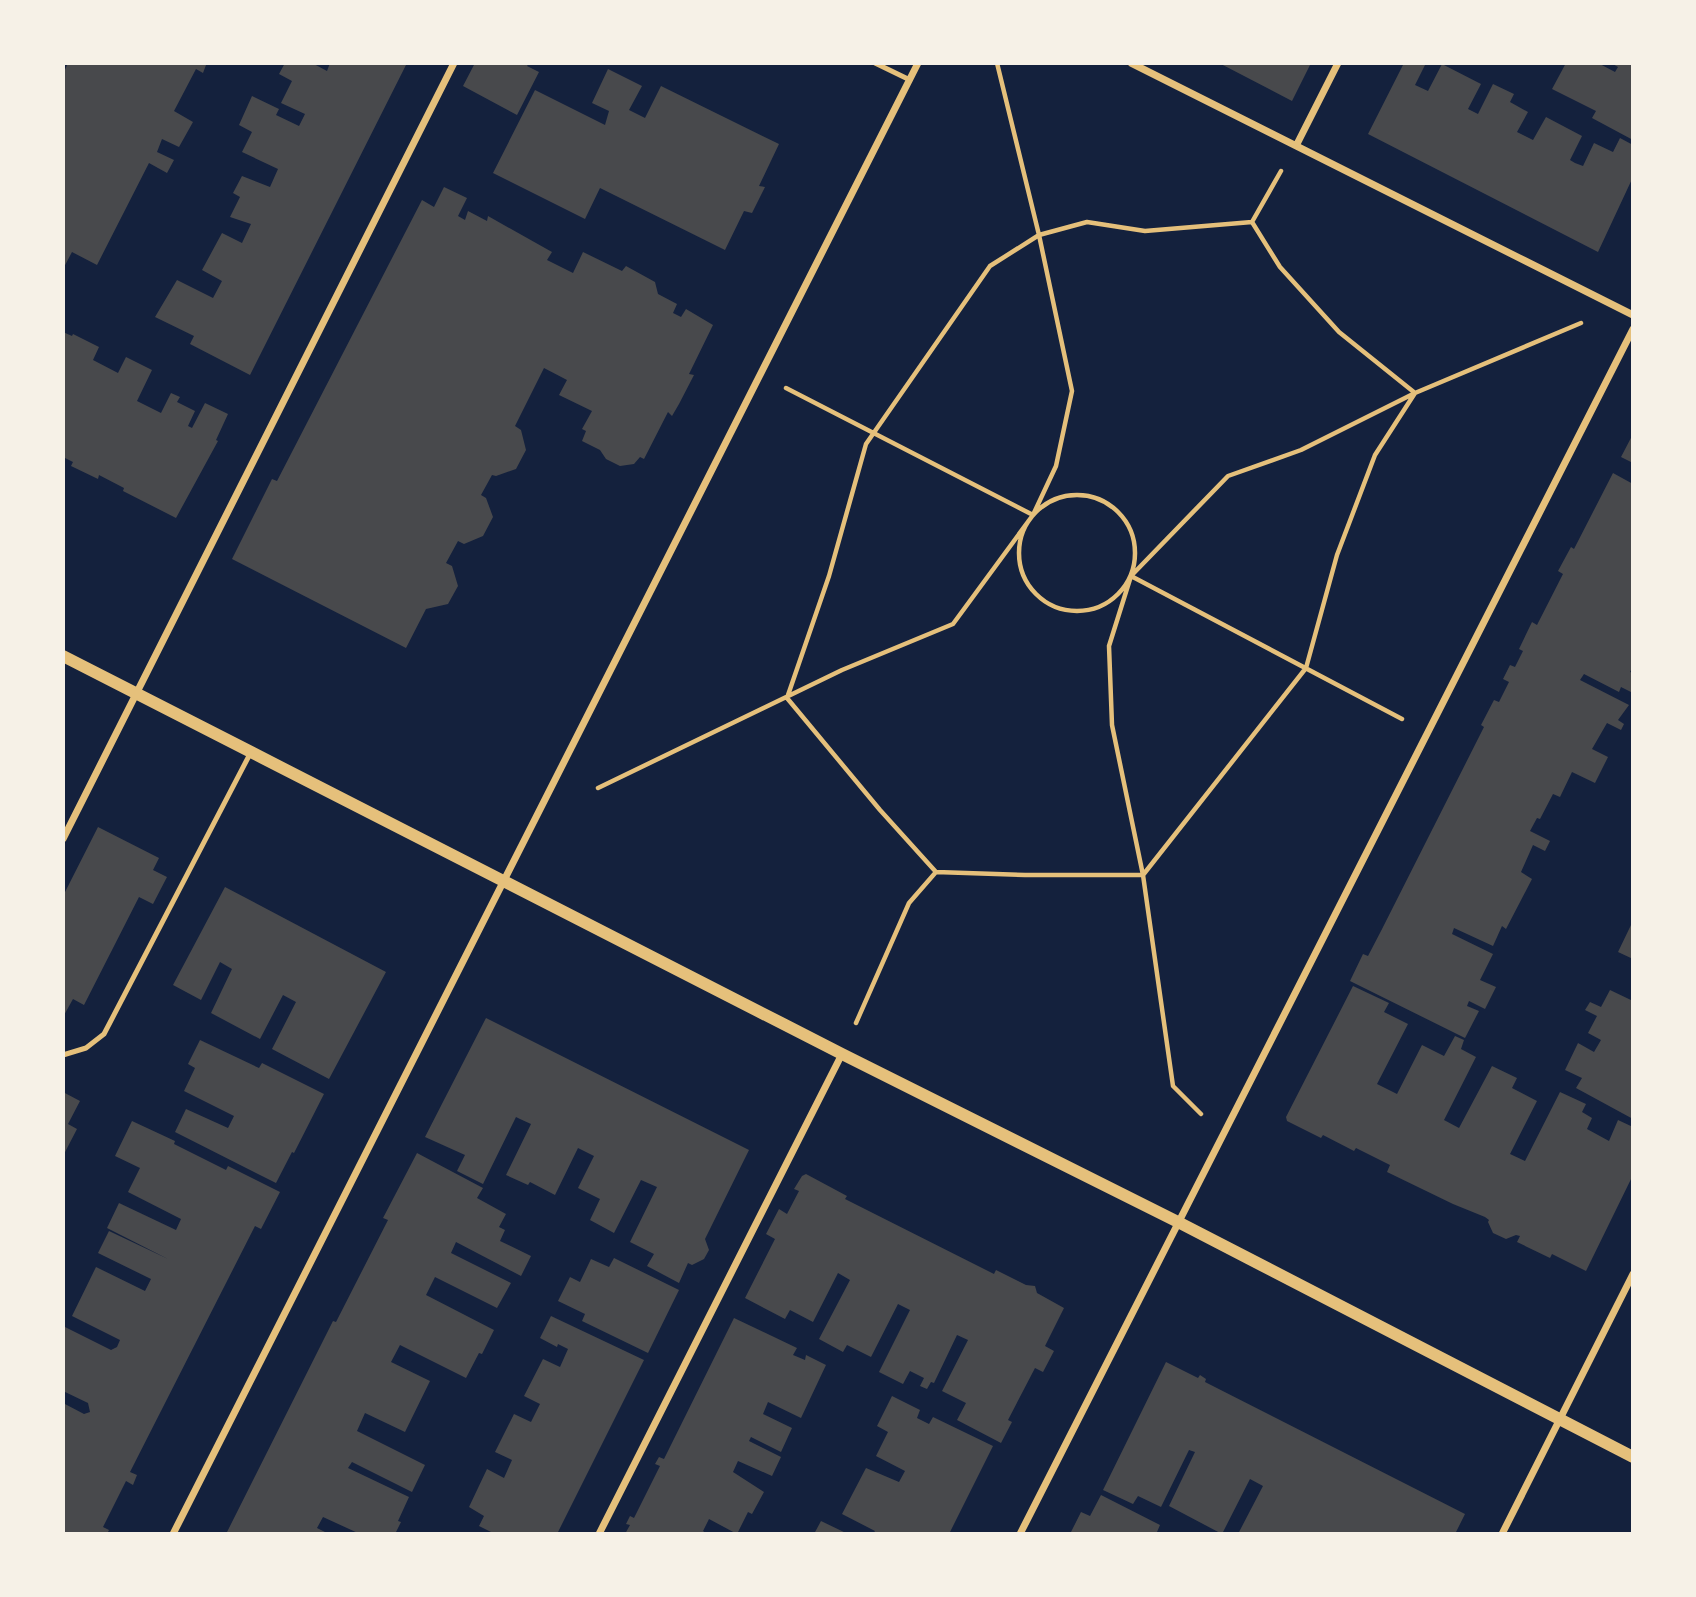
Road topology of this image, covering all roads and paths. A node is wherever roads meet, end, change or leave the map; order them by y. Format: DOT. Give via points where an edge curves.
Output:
graph roads {
  1 [pos="454,63"];
  2 [pos="875,63"];
  3 [pos="918,63"];
  4 [pos="997,63"];
  5 [pos="1131,63"];
  6 [pos="1338,63"];
  7 [pos="910,79"];
  8 [pos="1296,146"];
  9 [pos="1252,222"];
  10 [pos="1039,235"];
  11 [pos="1633,315"];
  12 [pos="1633,329"];
  13 [pos="1627,341"];
  14 [pos="760,375"];
  15 [pos="1415,393"];
  16 [pos="873,433"];
  17 [pos="1033,515"];
  18 [pos="1131,576"];
  19 [pos="63,656"];
  20 [pos="1306,668"];
  21 [pos="137,694"];
  22 [pos="787,698"];
  23 [pos="1427,733"];
  24 [pos="251,752"];
  25 [pos="598,788"];
  26 [pos="63,839"];
  27 [pos="936,872"];
  28 [pos="1143,875"];
  29 [pos="505,880"];
  30 [pos="842,1054"];
  31 [pos="63,1055"];
  32 [pos="1223,1134"];
  33 [pos="1178,1222"];
  34 [pos="1633,1274"];
  35 [pos="1560,1420"];
  36 [pos="1633,1457"];
  37 [pos="173,1534"];
  38 [pos="599,1534"];
  39 [pos="1020,1534"];
  40 [pos="1502,1534"];
  1 -- 21 [label="street"];
  2 -- 7 [label="lane"];
  3 -- 7 [label="street"];
  4 -- 10 [label="path"];
  5 -- 8 [label="street"];
  6 -- 8 [label="street"];
  7 -- 14 [label="street"];
  8 -- 9 [label="path"];
  8 -- 11 [label="street"];
  9 -- 10 [label="path" via="1146,231 1087,222"];
  9 -- 15 [label="path" via="1280,267 1339,332"];
  10 -- 16 [label="path" via="990,266"];
  10 -- 17 [label="path" via="1072,391 1056,466"];
  12 -- 13 [label="street"];
  13 -- 15 [label="path" via="1583,322"];
  13 -- 23 [label="street"];
  14 -- 16 [label="path"];
  14 -- 29 [label="street"];
  15 -- 18 [label="path" via="1301,450 1228,476"];
  15 -- 20 [label="path" via="1375,455 1337,555"];
  16 -- 17 [label="path"];
  16 -- 22 [label="path"];
  17 -- 18 [label="path" via="1068,495 1103,501 1124,518 1133,536 1136,556"];
  17 -- 18 [label="path" via="1020,542 1019,562 1035,594 1046,603 1085,611 1104,604"];
  17 -- 22 [label="path" via="953,624"];
  18 -- 20 [label="path"];
  18 -- 28 [label="path" via="1110,646 1112,726"];
  19 -- 21 [label="street"];
  20 -- 23 [label="path"];
  20 -- 28 [label="path"];
  21 -- 24 [label="street"];
  21 -- 26 [label="street"];
  22 -- 25 [label="path"];
  22 -- 27 [label="path"];
  23 -- 32 [label="street"];
  24 -- 29 [label="street"];
  24 -- 31 [label="lane" via="104,1034 86,1048"];
  27 -- 28 [label="path"];
  27 -- 30 [label="path" via="909,903"];
  28 -- 32 [label="path" via="1172,1086"];
  29 -- 30 [label="street"];
  29 -- 37 [label="street"];
  30 -- 33 [label="street"];
  30 -- 38 [label="street"];
  32 -- 33 [label="street"];
  33 -- 35 [label="street"];
  33 -- 39 [label="street"];
  34 -- 35 [label="street"];
  35 -- 36 [label="street"];
  35 -- 40 [label="street"];
}
